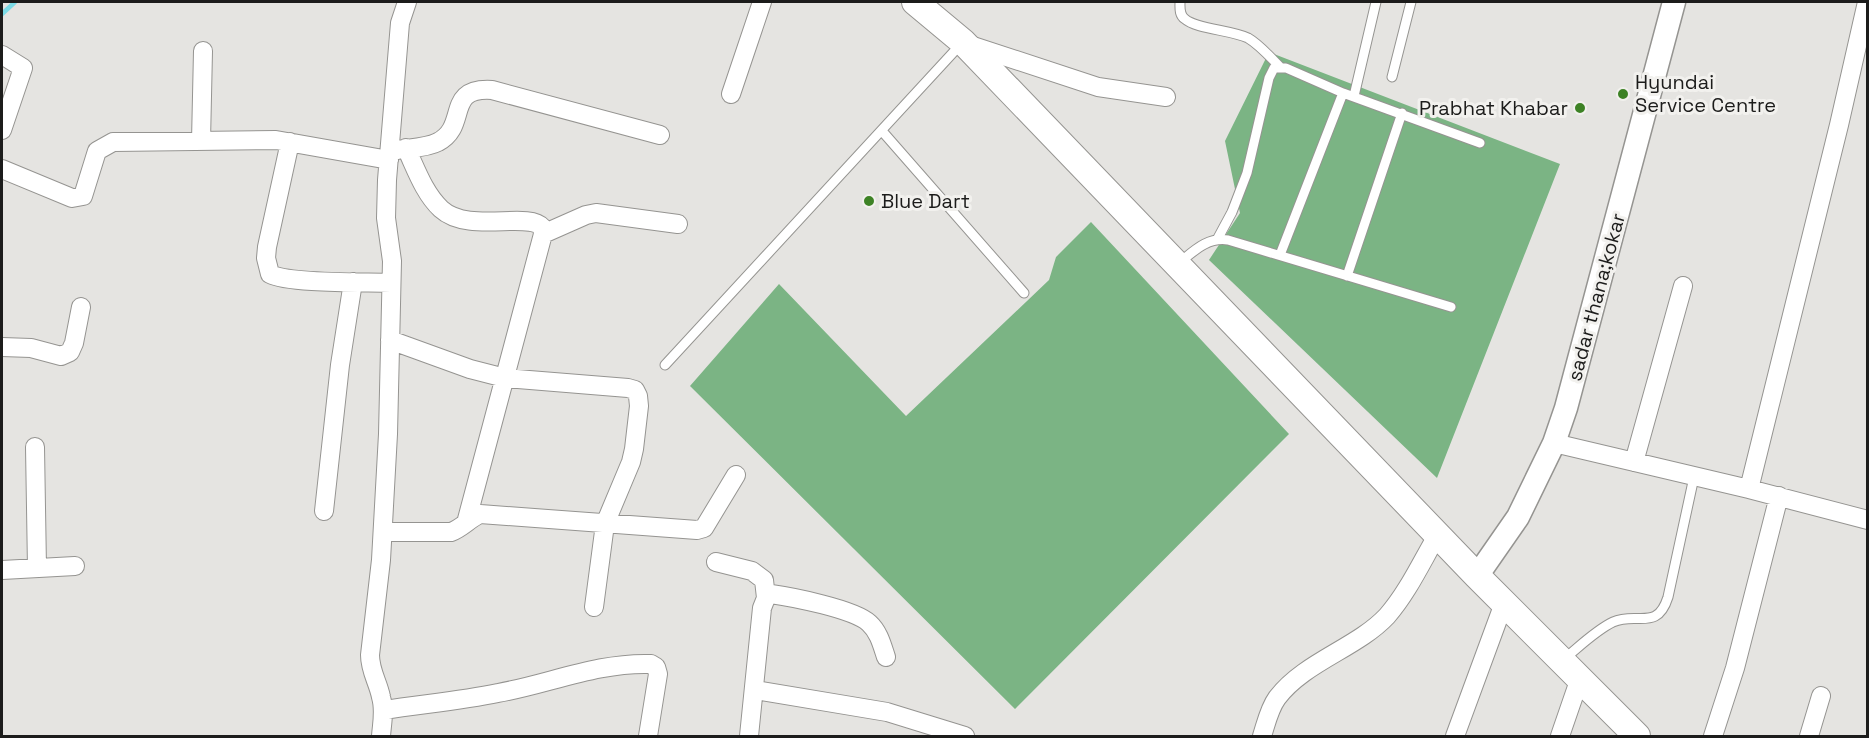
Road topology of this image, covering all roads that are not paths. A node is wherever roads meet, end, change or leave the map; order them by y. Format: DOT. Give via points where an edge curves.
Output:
graph roads {
  1 [pos="407,2"];
  2 [pos="762,2"];
  3 [pos="915,2"];
  4 [pos="1180,2"];
  5 [pos="1376,2"];
  6 [pos="1411,2"];
  7 [pos="1674,2"];
  8 [pos="1867,2"];
  9 [pos="963,42"];
  10 [pos="203,51"];
  11 [pos="2,55"];
  12 [pos="1280,67"];
  13 [pos="1392,76"];
  14 [pos="1343,93"];
  15 [pos="731,94"];
  16 [pos="1354,96"];
  17 [pos="1166,97"];
  18 [pos="1402,113"];
  19 [pos="2,130"];
  20 [pos="882,131"];
  21 [pos="660,135"];
  22 [pos="201,141"];
  23 [pos="290,142"];
  24 [pos="1480,143"];
  25 [pos="395,153"];
  26 [pos="2,169"];
  27 [pos="678,224"];
  28 [pos="543,234"];
  29 [pos="1218,238"];
  30 [pos="1280,255"];
  31 [pos="1178,265"];
  32 [pos="1347,276"];
  33 [pos="353,282"];
  34 [pos="391,283"];
  35 [pos="1683,286"];
  36 [pos="1024,293"];
  37 [pos="81,307"];
  38 [pos="1451,307"];
  39 [pos="390,340"];
  40 [pos="2,347"];
  41 [pos="665,365"];
  42 [pos="505,378"];
  43 [pos="1554,443"];
  44 [pos="35,447"];
  45 [pos="1635,462"];
  46 [pos="736,475"];
  47 [pos="1694,477"];
  48 [pos="1749,489"];
  49 [pos="1779,496"];
  50 [pos="324,511"];
  51 [pos="1868,520"];
  52 [pos="466,523"];
  53 [pos="605,524"];
  54 [pos="383,532"];
  55 [pos="1438,534"];
  56 [pos="716,562"];
  57 [pos="75,566"];
  58 [pos="36,568"];
  59 [pos="2,570"];
  60 [pos="1477,576"];
  61 [pos="766,598"];
  62 [pos="1504,603"];
  63 [pos="594,607"];
  64 [pos="886,657"];
  65 [pos="1562,661"];
  66 [pos="1580,678"];
  67 [pos="755,690"];
  68 [pos="1821,696"];
  69 [pos="384,710"];
  70 [pos="381,736"];
  71 [pos="648,736"];
  72 [pos="749,736"];
  73 [pos="965,736"];
  74 [pos="1262,736"];
  75 [pos="1455,736"];
  76 [pos="1560,736"];
  77 [pos="1637,736"];
  78 [pos="1713,736"];
  79 [pos="1809,736"];
  1 -- 25 [label="street" via="400,23"];
  2 -- 15 [label="street"];
  3 -- 9 [label="main road"];
  4 -- 12 [label="lane" via="1180,13 1185,19 1250,39"];
  5 -- 16 [label="lane"];
  6 -- 13 [label="lane"];
  7 -- 43 [label="street, sadar thana;kokar"];
  8 -- 48 [label="street"];
  9 -- 17 [label="street" via="1098,87"];
  9 -- 20 [label="lane"];
  9 -- 31 [label="main road"];
  10 -- 22 [label="street"];
  11 -- 19 [label="street" via="23,68"];
  12 -- 14 [label="lane"];
  12 -- 29 [label="lane" via="1270,72 1247,173"];
  14 -- 16 [label="lane"];
  14 -- 30 [label="lane"];
  16 -- 18 [label="lane"];
  18 -- 24 [label="lane"];
  18 -- 32 [label="lane"];
  20 -- 36 [label="lane"];
  20 -- 41 [label="lane"];
  21 -- 25 [label="street" via="479,89 465,95 453,126 438,142"];
  22 -- 23 [label="street"];
  22 -- 26 [label="street" via="113,142 97,151 83,196 72,198"];
  23 -- 25 [label="street"];
  23 -- 33 [label="street" via="267,247 267,269 277,277"];
  25 -- 28 [label="street" via="449,215 483,223 534,221 542,227"];
  25 -- 34 [label="street" via="386,218"];
  27 -- 28 [label="street" via="596,213"];
  28 -- 42 [label="street"];
  29 -- 30 [label="lane"];
  29 -- 31 [label="lane" via="1199,247"];
  30 -- 32 [label="lane"];
  31 -- 55 [label="main road"];
  32 -- 38 [label="lane"];
  33 -- 34 [label="street"];
  33 -- 50 [label="street"];
  34 -- 39 [label="street"];
  35 -- 45 [label="street"];
  37 -- 40 [label="street" via="70,352 61,356 31,348"];
  39 -- 42 [label="street"];
  39 -- 54 [label="street"];
  42 -- 52 [label="street"];
  42 -- 53 [label="street" via="635,390 639,406 632,456"];
  43 -- 45 [label="street"];
  43 -- 60 [label="street, sadar thana;kokar" via="1518,516"];
  44 -- 58 [label="street"];
  45 -- 47 [label="street"];
  46 -- 53 [label="street" via="704,528"];
  47 -- 48 [label="street"];
  47 -- 65 [label="lane" via="1662,613 1615,621"];
  48 -- 49 [label="street"];
  49 -- 51 [label="street"];
  49 -- 78 [label="street" via="1735,668"];
  52 -- 53 [label="street" via="480,514"];
  52 -- 54 [label="street" via="451,532"];
  53 -- 63 [label="street"];
  54 -- 69 [label="street" via="370,666"];
  55 -- 60 [label="main road"];
  55 -- 74 [label="street" via="1386,617 1292,683 1276,699"];
  56 -- 61 [label="street" via="752,570 764,580"];
  57 -- 58 [label="street"];
  58 -- 59 [label="street"];
  60 -- 62 [label="main road"];
  61 -- 64 [label="street" via="771,594 783,596 855,614 878,633"];
  61 -- 67 [label="street"];
  62 -- 65 [label="main road"];
  62 -- 75 [label="street"];
  65 -- 66 [label="main road"];
  66 -- 76 [label="street"];
  66 -- 77 [label="main road"];
  67 -- 72 [label="street"];
  67 -- 73 [label="street" via="887,712"];
  68 -- 79 [label="street"];
  69 -- 70 [label="street"];
  69 -- 71 [label="street" via="499,693 613,666 651,664 658,674"];
}
